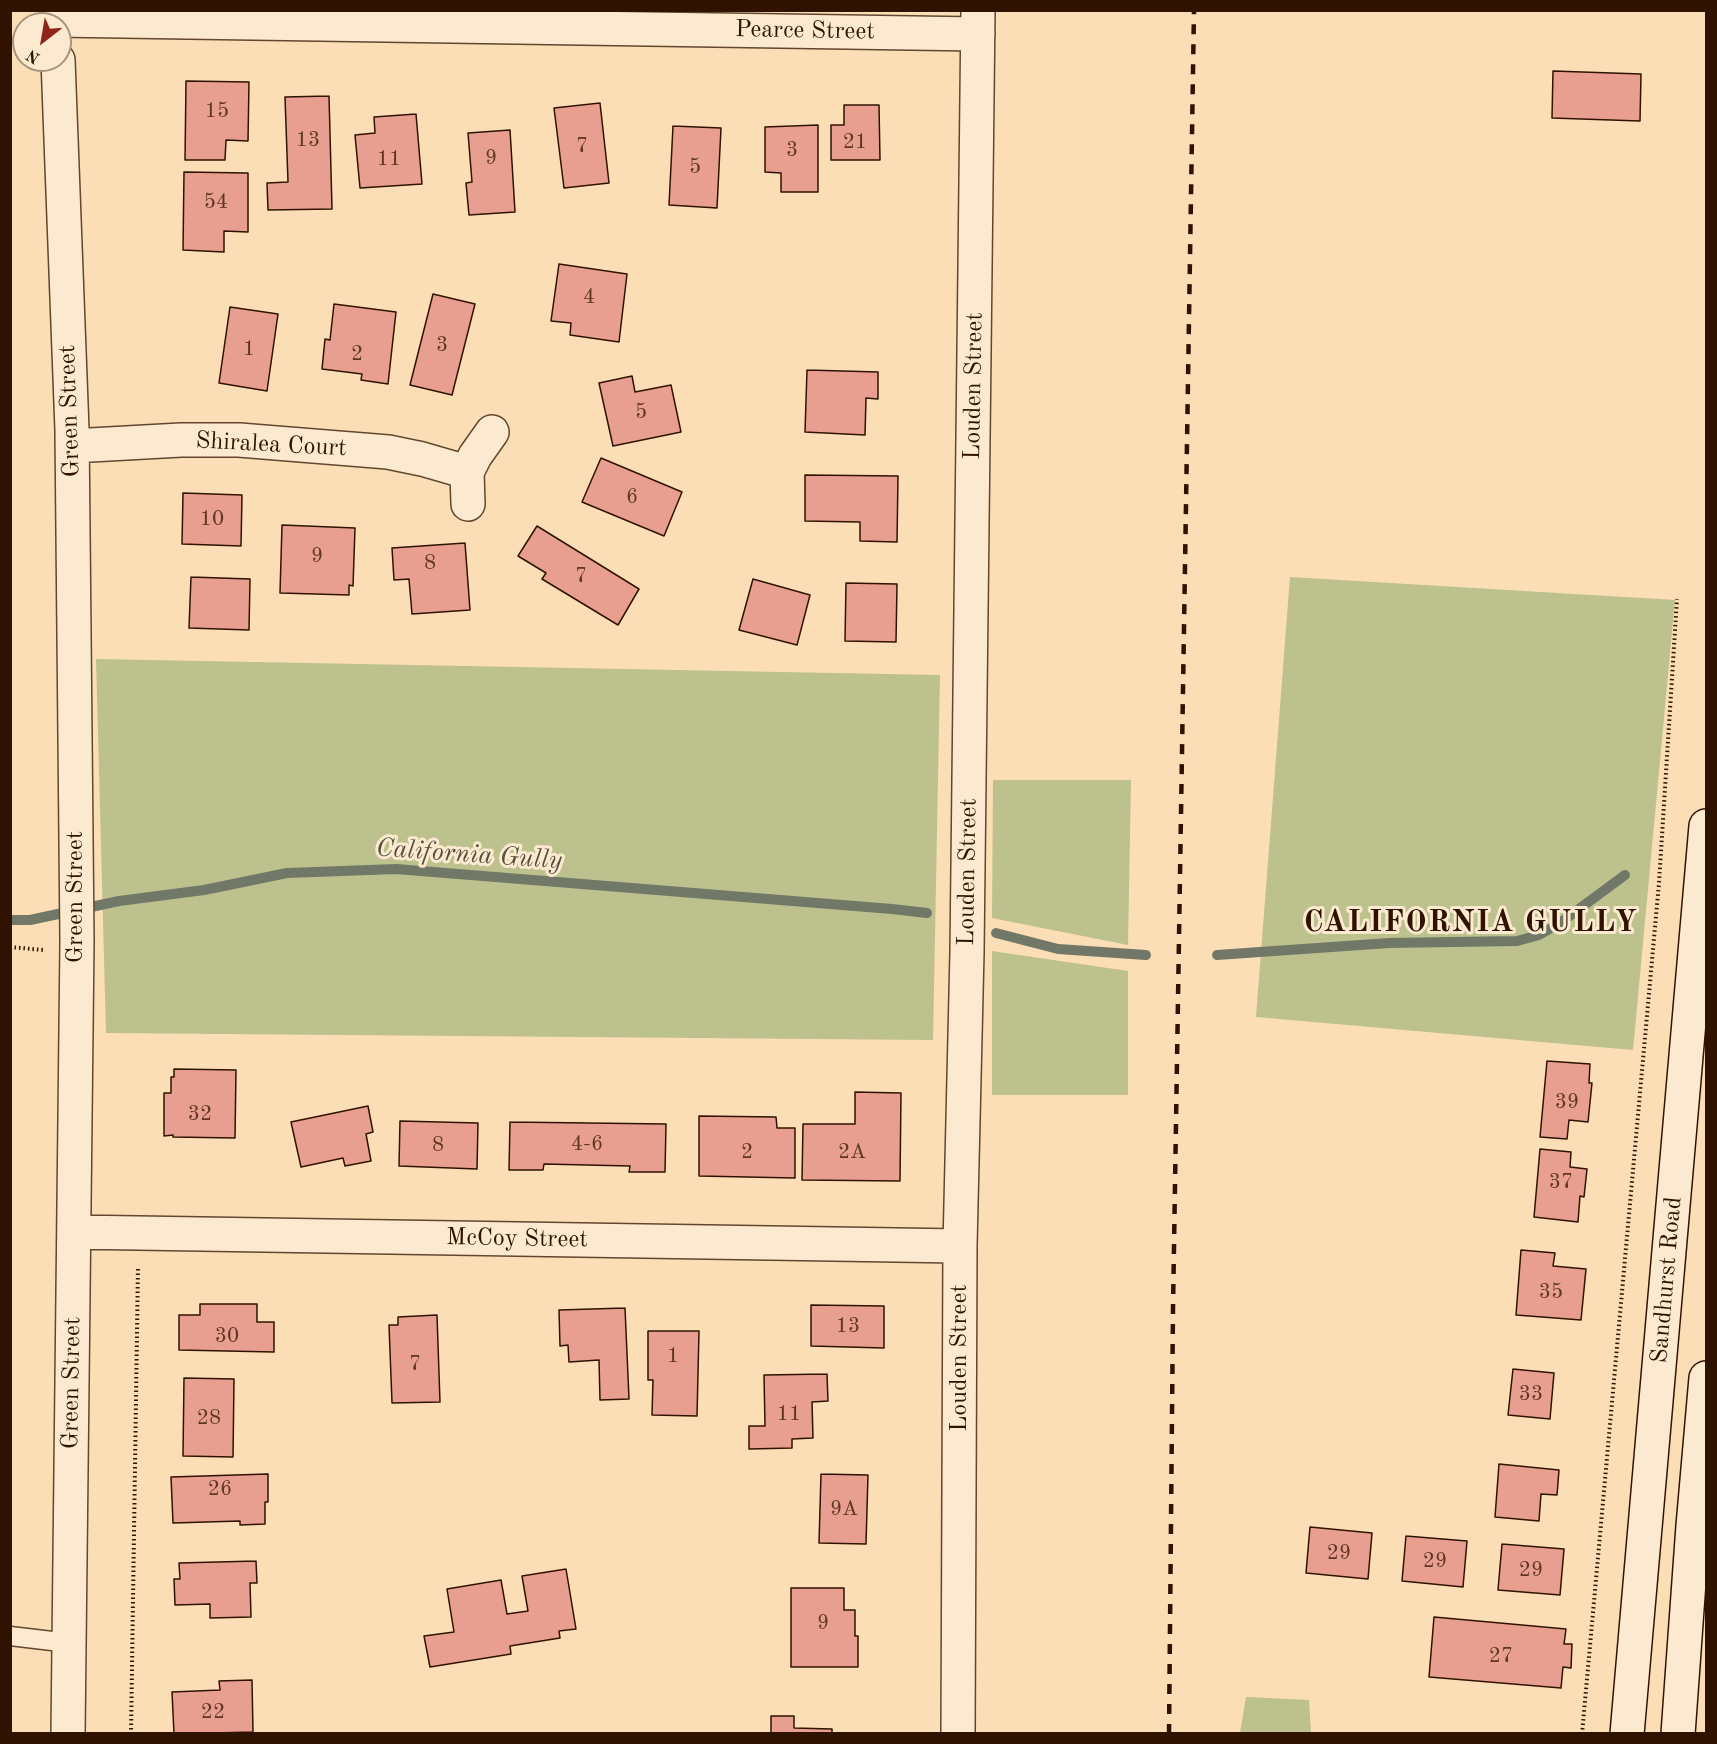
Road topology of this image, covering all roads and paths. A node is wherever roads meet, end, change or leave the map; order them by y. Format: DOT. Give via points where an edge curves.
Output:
graph roads {
  1 [pos="72,18"];
  2 [pos="978,22"];
  3 [pos="58,72"];
  4 [pos="492,432"];
  5 [pos="72,446"];
  6 [pos="1677,599"];
  7 [pos="1707,826"];
  8 [pos="1704,888"];
  9 [pos="74,1232"];
  10 [pos="960,1246"];
  11 [pos="138,1257"];
  12 [pos="1707,1378"];
  13 [pos="10,1636"];
  14 [pos="69,1643"];
  15 [pos="68,1734"];
  16 [pos="131,1734"];
  17 [pos="958,1734"];
  18 [pos="1582,1734"];
  19 [pos="1627,1734"];
  20 [pos="1678,1734"];
  1 -- 2 [label="street, Pearce Street"];
  2 -- 10 [label="street, Louden Street"];
  3 -- 5 [label="street, Green Street"];
  4 -- 5 [label="street, Shiralea Court" via="475,456 467,488 422,459 388,452 239,440"];
  5 -- 9 [label="street, Green Street" via="77,941"];
  6 -- 18 [label="path" via="1659,883"];
  7 -- 8 [label="street, Sandhurst Road"];
  8 -- 19 [label="street, Sandhurst Road"];
  9 -- 10 [label="street, McCoy Street"];
  9 -- 14 [label="street, Green Street"];
  10 -- 17 [label="street, Louden Street"];
  11 -- 16 [label="path"];
  12 -- 20 [label="street, Sandhurst Road"];
  13 -- 14 [label="lane"];
  14 -- 15 [label="street, Green Street"];
}
